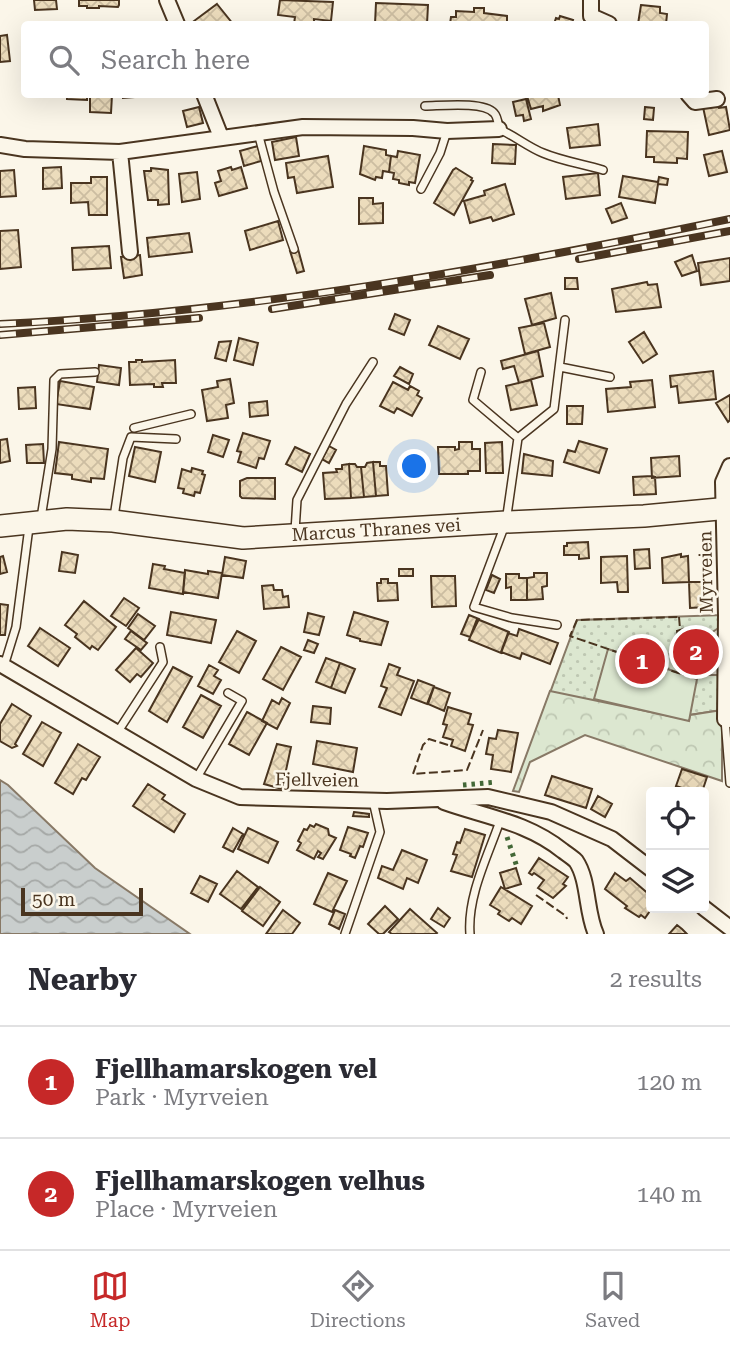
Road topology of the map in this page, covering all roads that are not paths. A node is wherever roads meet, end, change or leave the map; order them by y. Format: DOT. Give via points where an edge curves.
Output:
graph roads {
  1 [pos="167,0"];
  2 [pos="591,0"];
  3 [pos="176,21"];
  4 [pos="602,21"];
  5 [pos="206,98"];
  6 [pos="692,98"];
  7 [pos="717,99"];
  8 [pos="425,106"];
  9 [pos="499,129"];
  10 [pos="447,131"];
  11 [pos="257,133"];
  12 [pos="221,137"];
  13 [pos="0,145"];
  14 [pos="120,152"];
  15 [pos="603,170"];
  16 [pos="421,189"];
  17 [pos="295,249"];
  18 [pos="130,251"];
  19 [pos="565,320"];
  20 [pos="373,362"];
  21 [pos="560,367"];
  22 [pos="95,372"];
  23 [pos="481,372"];
  24 [pos="610,377"];
  25 [pos="191,414"];
  26 [pos="137,418"];
  27 [pos="134,428"];
  28 [pos="131,437"];
  29 [pos="518,438"];
  30 [pos="176,439"];
  31 [pos="730,466"];
  32 [pos="727,508"];
  33 [pos="113,521"];
  34 [pos="506,522"];
  35 [pos="31,523"];
  36 [pos="0,526"];
  37 [pos="0,533"];
  38 [pos="294,535"];
  39 [pos="557,625"];
  40 [pos="160,647"];
  41 [pos="2,665"];
  42 [pos="228,693"];
  43 [pos="727,720"];
  44 [pos="117,733"];
  45 [pos="196,779"];
  46 [pos="730,783"];
  47 [pos="435,799"];
  48 [pos="373,801"];
  49 [pos="501,818"];
  50 [pos="646,865"];
  51 [pos="709,912"];
  52 [pos="730,928"];
  53 [pos="345,934"];
  54 [pos="470,934"];
  55 [pos="596,934"];
  1 -- 3 [label="street"];
  2 -- 4 [label="street" via="591,16"];
  5 -- 12 [label="street"];
  6 -- 7 [label="street" via="695,102"];
  8 -- 9 [label="lane" via="488,109 494,112"];
  9 -- 10 [label="street"];
  9 -- 15 [label="lane" via="544,154"];
  10 -- 11 [label="street" via="303,127"];
  10 -- 16 [label="lane"];
  11 -- 12 [label="street"];
  11 -- 17 [label="lane"];
  12 -- 14 [label="street"];
  13 -- 14 [label="street"];
  14 -- 18 [label="street"];
  19 -- 21 [label="lane"];
  20 -- 38 [label="lane" via="297,500"];
  21 -- 24 [label="lane"];
  21 -- 29 [label="lane" via="554,408"];
  22 -- 35 [label="lane" via="60,374 54,380 52,449"];
  23 -- 29 [label="lane" via="473,400"];
  25 -- 27 [label="lane"];
  26 -- 27 [label="lane"];
  27 -- 28 [label="lane"];
  28 -- 30 [label="lane"];
  28 -- 33 [label="lane"];
  29 -- 34 [label="lane"];
  31 -- 32 [label="street, Myrveien" via="723,482"];
  32 -- 34 [label="main road, Marcus Thranes vei"];
  32 -- 43 [label="street, Myrveien"];
  33 -- 35 [label="main road, Marcus Thranes vei"];
  33 -- 38 [label="main road, Marcus Thranes vei" via="243,538"];
  34 -- 38 [label="main road, Marcus Thranes vei"];
  34 -- 39 [label="lane" via="474,607"];
  35 -- 36 [label="main road, Marcus Thranes vei"];
  35 -- 37 [label="main road, Marcus Thranes vei"];
  35 -- 41 [label="lane" via="16,627"];
  40 -- 44 [label="lane" via="163,662"];
  41 -- 44 [label="street, Fjellveien"];
  42 -- 45 [label="lane" via="242,701"];
  43 -- 46 [label="lane, Myrveien"];
  44 -- 45 [label="street, Fjellveien"];
  45 -- 48 [label="street, Fjellveien" via="240,797"];
  47 -- 48 [label="street, Fjellveien"];
  47 -- 49 [label="street"];
  47 -- 50 [label="street, Fjellveien" via="488,797 551,812 611,839"];
  48 -- 53 [label="lane" via="380,832"];
  49 -- 54 [label="lane" via="477,886"];
  49 -- 55 [label="street" via="551,841 576,862"];
  51 -- 52 [label="street"];
}
